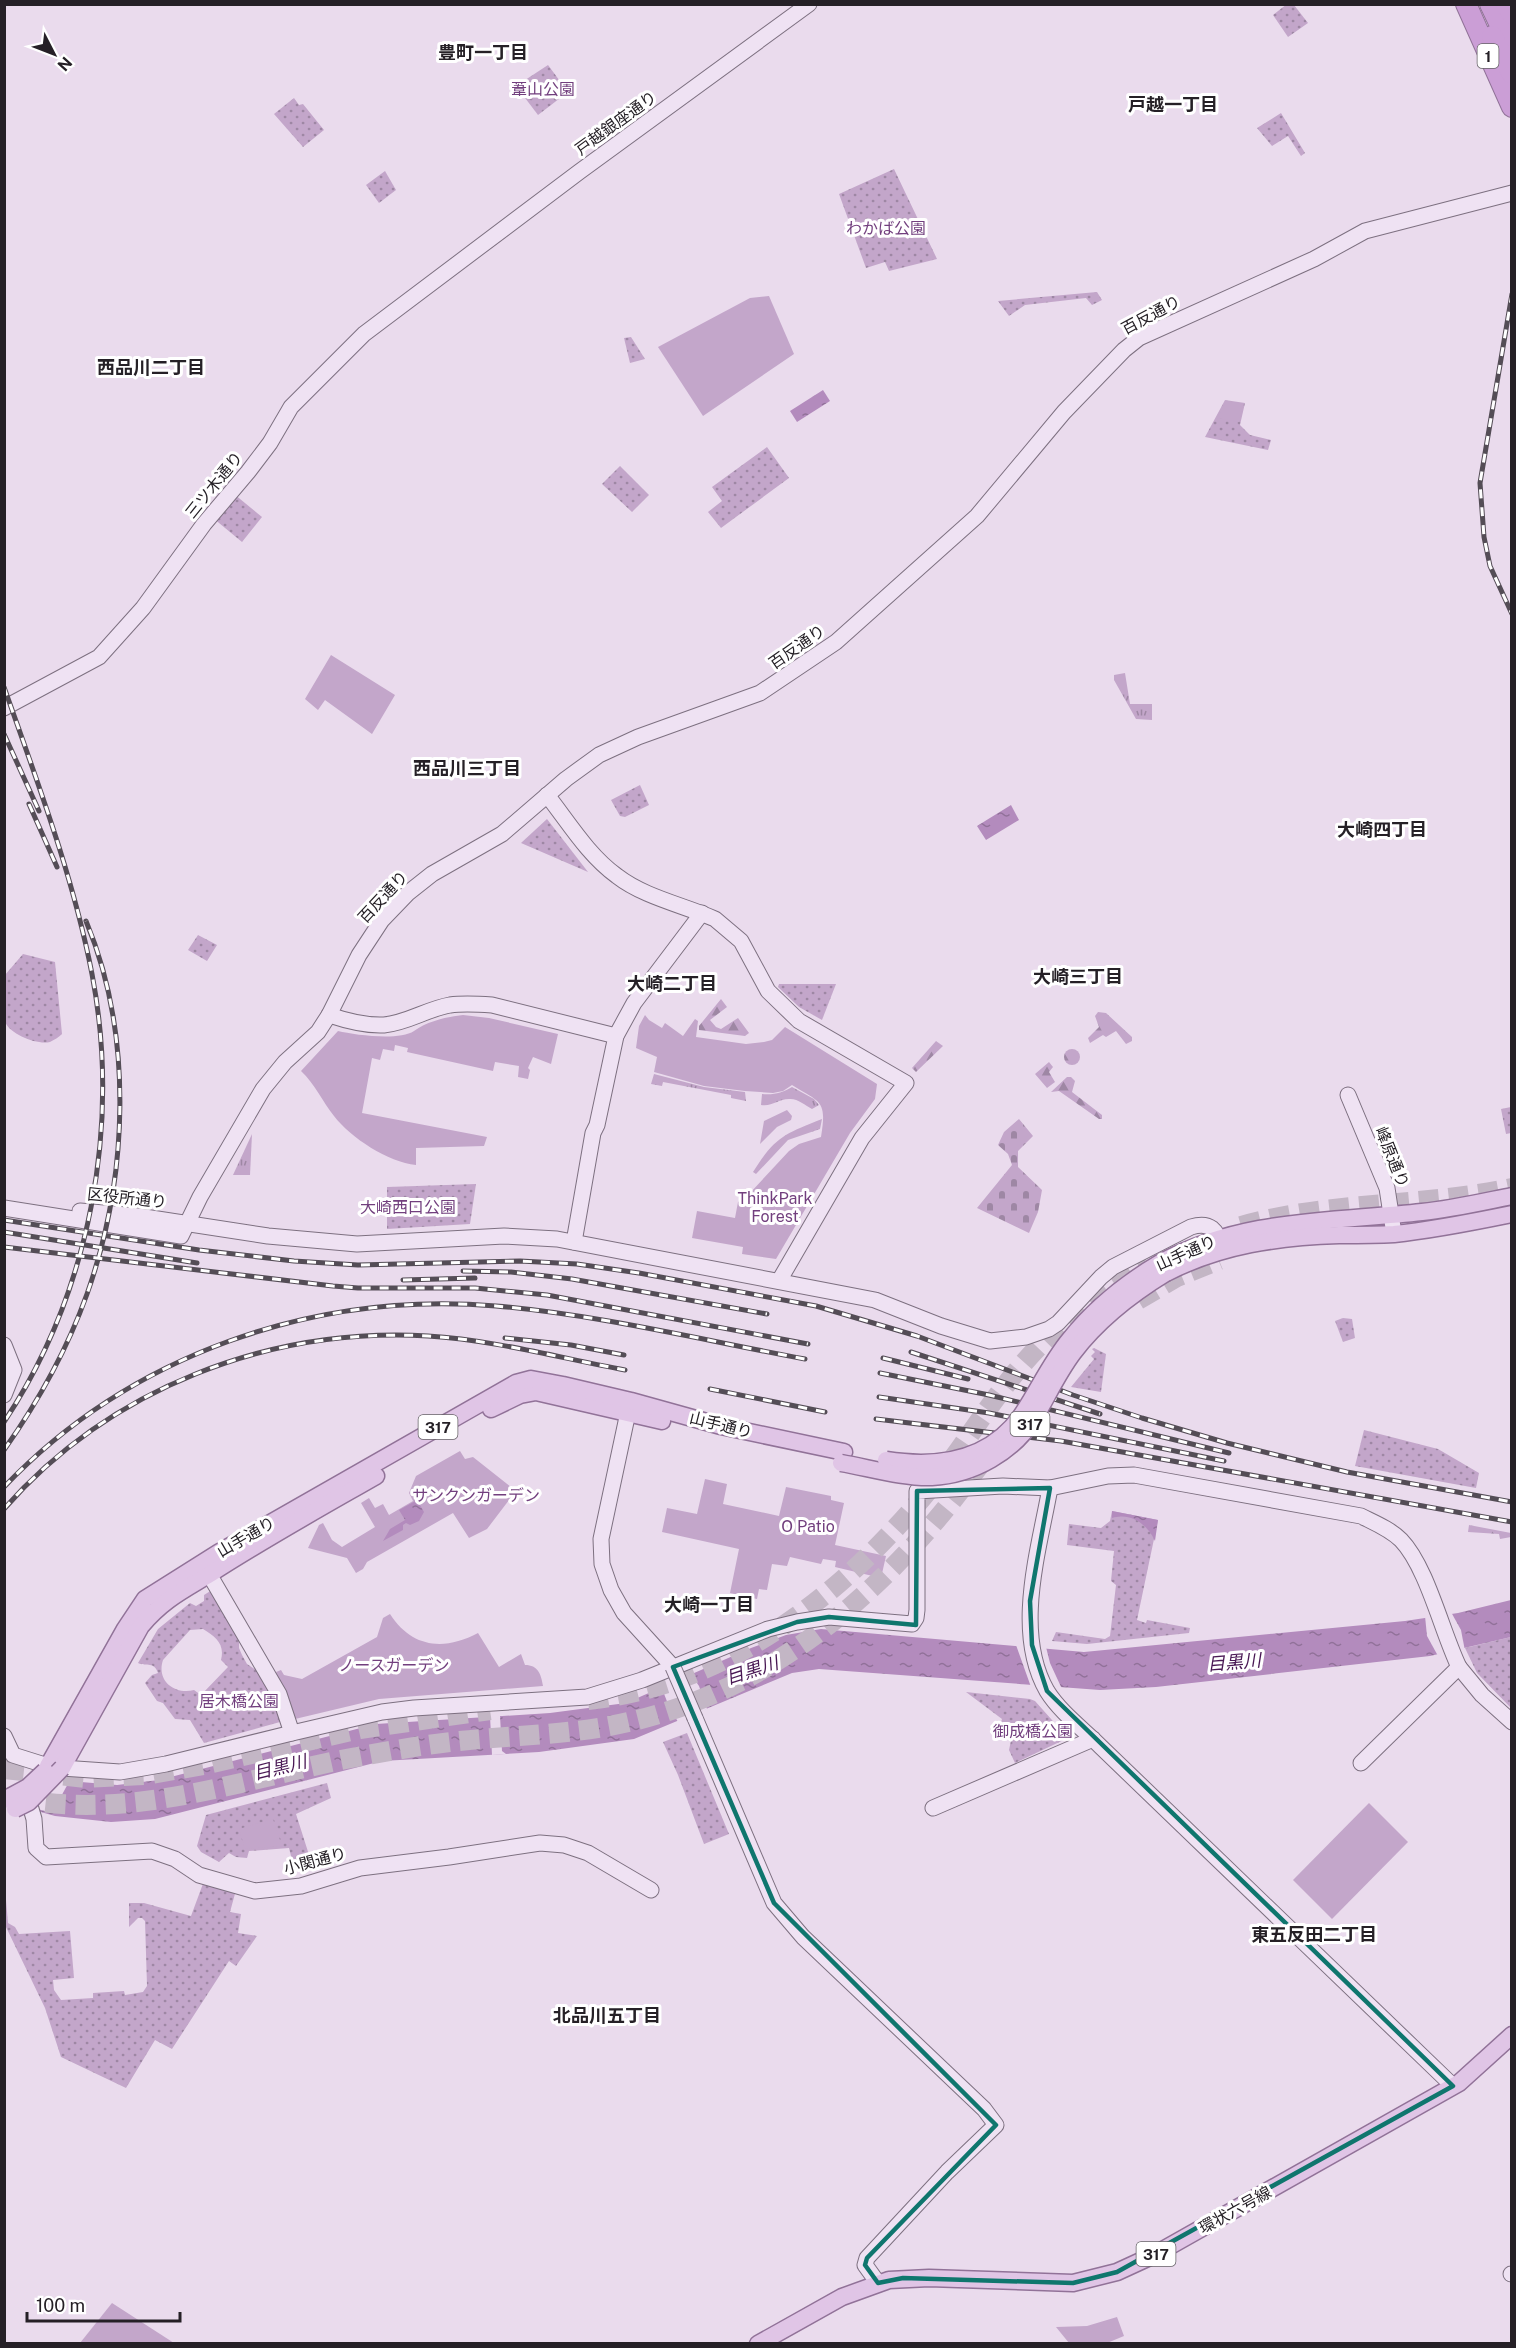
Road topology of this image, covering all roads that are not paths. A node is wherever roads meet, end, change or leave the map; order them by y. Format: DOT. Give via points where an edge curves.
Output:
graph roads {
  1 [pos="809,4"];
  2 [pos="1466,4"];
  3 [pos="1476,4"];
  4 [pos="1490,4"];
  5 [pos="1506,4"];
  6 [pos="1505,33"];
  7 [pos="1512,74"];
  8 [pos="1512,107"];
  9 [pos="1512,193"];
  10 [pos="444,273"];
  11 [pos="4,708"];
  12 [pos="547,795"];
  13 [pos="702,913"];
  14 [pos="329,1015"];
  15 [pos="616,1036"];
  16 [pos="1348,1095"];
  17 [pos="1512,1196"];
  18 [pos="4,1208"];
  19 [pos="1512,1214"];
  20 [pos="1392,1215"];
  21 [pos="184,1230"];
  22 [pos="1394,1234"];
  23 [pos="576,1240"];
  24 [pos="1220,1244"];
  25 [pos="781,1279"];
  26 [pos="4,1345"];
  27 [pos="4,1395"];
  28 [pos="629,1406"];
  29 [pos="1050,1488"];
  30 [pos="209,1574"];
  31 [pos="1456,1660"];
  32 [pos="673,1667"];
  33 [pos="1512,1722"];
  34 [pos="292,1732"];
  35 [pos="4,1736"];
  36 [pos="1093,1739"];
  37 [pos="1361,1763"];
  38 [pos="55,1767"];
  39 [pos="13,1806"];
  40 [pos="933,1808"];
  41 [pos="651,1890"];
  42 [pos="1512,2035"];
  43 [pos="1453,2086"];
  44 [pos="878,2283"];
  45 [pos="758,2343"];
  1 -- 10 [label="street, 戸越銀座通り"];
  2 -- 8 [label="highway, 1"];
  3 -- 6 [label="highway"];
  4 -- 6 [label="highway"];
  5 -- 6 [label="highway"];
  6 -- 7 [label="highway"];
  9 -- 12 [label="street, 百反通り" via="1365,231 1139,338 1064,412 980,513 836,642 760,693 638,736 599,755"];
  10 -- 11 [label="street, 三ツ木通り" via="364,334 291,407 248,472 204,524 143,608 99,657"];
  12 -- 13 [label="street" via="592,853 616,876"];
  12 -- 14 [label="street, 百反通り" via="502,834 432,874 408,893 382,920 359,955"];
  13 -- 15 [label="street" via="634,1003"];
  13 -- 25 [label="street" via="737,937 768,991 799,1021 906,1083 862,1138"];
  14 -- 15 [label="street" via="359,1024 384,1025 450,1005 471,1003"];
  14 -- 21 [label="street, 百反通り" via="318,1032 263,1089"];
  15 -- 23 [label="street"];
  16 -- 20 [label="street, 峰原通り" via="1387,1188"];
  17 -- 20 [label="main road, 山手通り / 317"];
  18 -- 21 [label="street, 区役所通り" via="64,1218 78,1211 138,1216"];
  19 -- 22 [label="main road, 山手通り / 317"];
  20 -- 22 [label="street, 峰原通り"];
  20 -- 24 [label="main road, 山手通り / 317" via="1262,1227"];
  21 -- 23 [label="street, 区役所通り" via="357,1244 504,1236"];
  22 -- 24 [label="main road, 山手通り / 317"];
  23 -- 25 [label="street, 区役所通り"];
  24 -- 25 [label="street, 区役所通り" via="1210,1226 1198,1225 1113,1267 1058,1323 1012,1340 990,1341 875,1300"];
  24 -- 28 [label="main road, 山手通り / 317, bridge" via="1177,1254 1163,1268 1123,1287 1070,1338 1004,1435 985,1449 951,1462 923,1464 843,1458"];
  26 -- 27 [label="street" via="14,1370"];
  28 -- 30 [label="main road, 山手通り / 317" via="536,1392 511,1398"];
  28 -- 32 [label="street" via="601,1539 602,1564 624,1613"];
  28 -- 38 [label="main road, 山手通り / 317" via="547,1382 516,1383 158,1589 136,1611"];
  29 -- 31 [label="street" via="1134,1475 1361,1516 1401,1540 1414,1557"];
  29 -- 32 [label="street" via="1003,1486 917,1491 917,1610 912,1624 829,1617 797,1622 768,1629"];
  29 -- 36 [label="street" via="1030,1601 1032,1646 1052,1698"];
  30 -- 34 [label="street" via="279,1694"];
  30 -- 38 [label="main road, 山手通り / 317" via="166,1600 141,1626"];
  31 -- 33 [label="street" via="1482,1695"];
  31 -- 37 [label="street"];
  32 -- 34 [label="street" via="588,1697 414,1708"];
  32 -- 44 [label="street, bridge" via="774,1903 803,1937 984,2109 996,2125 867,2258 865,2265"];
  34 -- 38 [label="street" via="213,1754 120,1772"];
  35 -- 38 [label="street" via="19,1759"];
  36 -- 40 [label="street"];
  36 -- 43 [label="street"];
  38 -- 39 [label="main road, 山手通り / 317, bridge"];
  38 -- 39 [label="main road, 山手通り / 317, bridge" via="28,1787"];
  39 -- 41 [label="street, 小関通り" via="34,1819 36,1848 46,1857 152,1851 175,1859 199,1875 255,1892 301,1886 360,1868 540,1843 588,1853"];
  42 -- 43 [label="main road, 環状六号線 / 317"];
  43 -- 44 [label="main road, 環状六号線 / 317" via="1154,2255 1117,2272 1073,2283 928,2278"];
  44 -- 45 [label="main road, 環状六号線 / 317" via="842,2297"];
}
